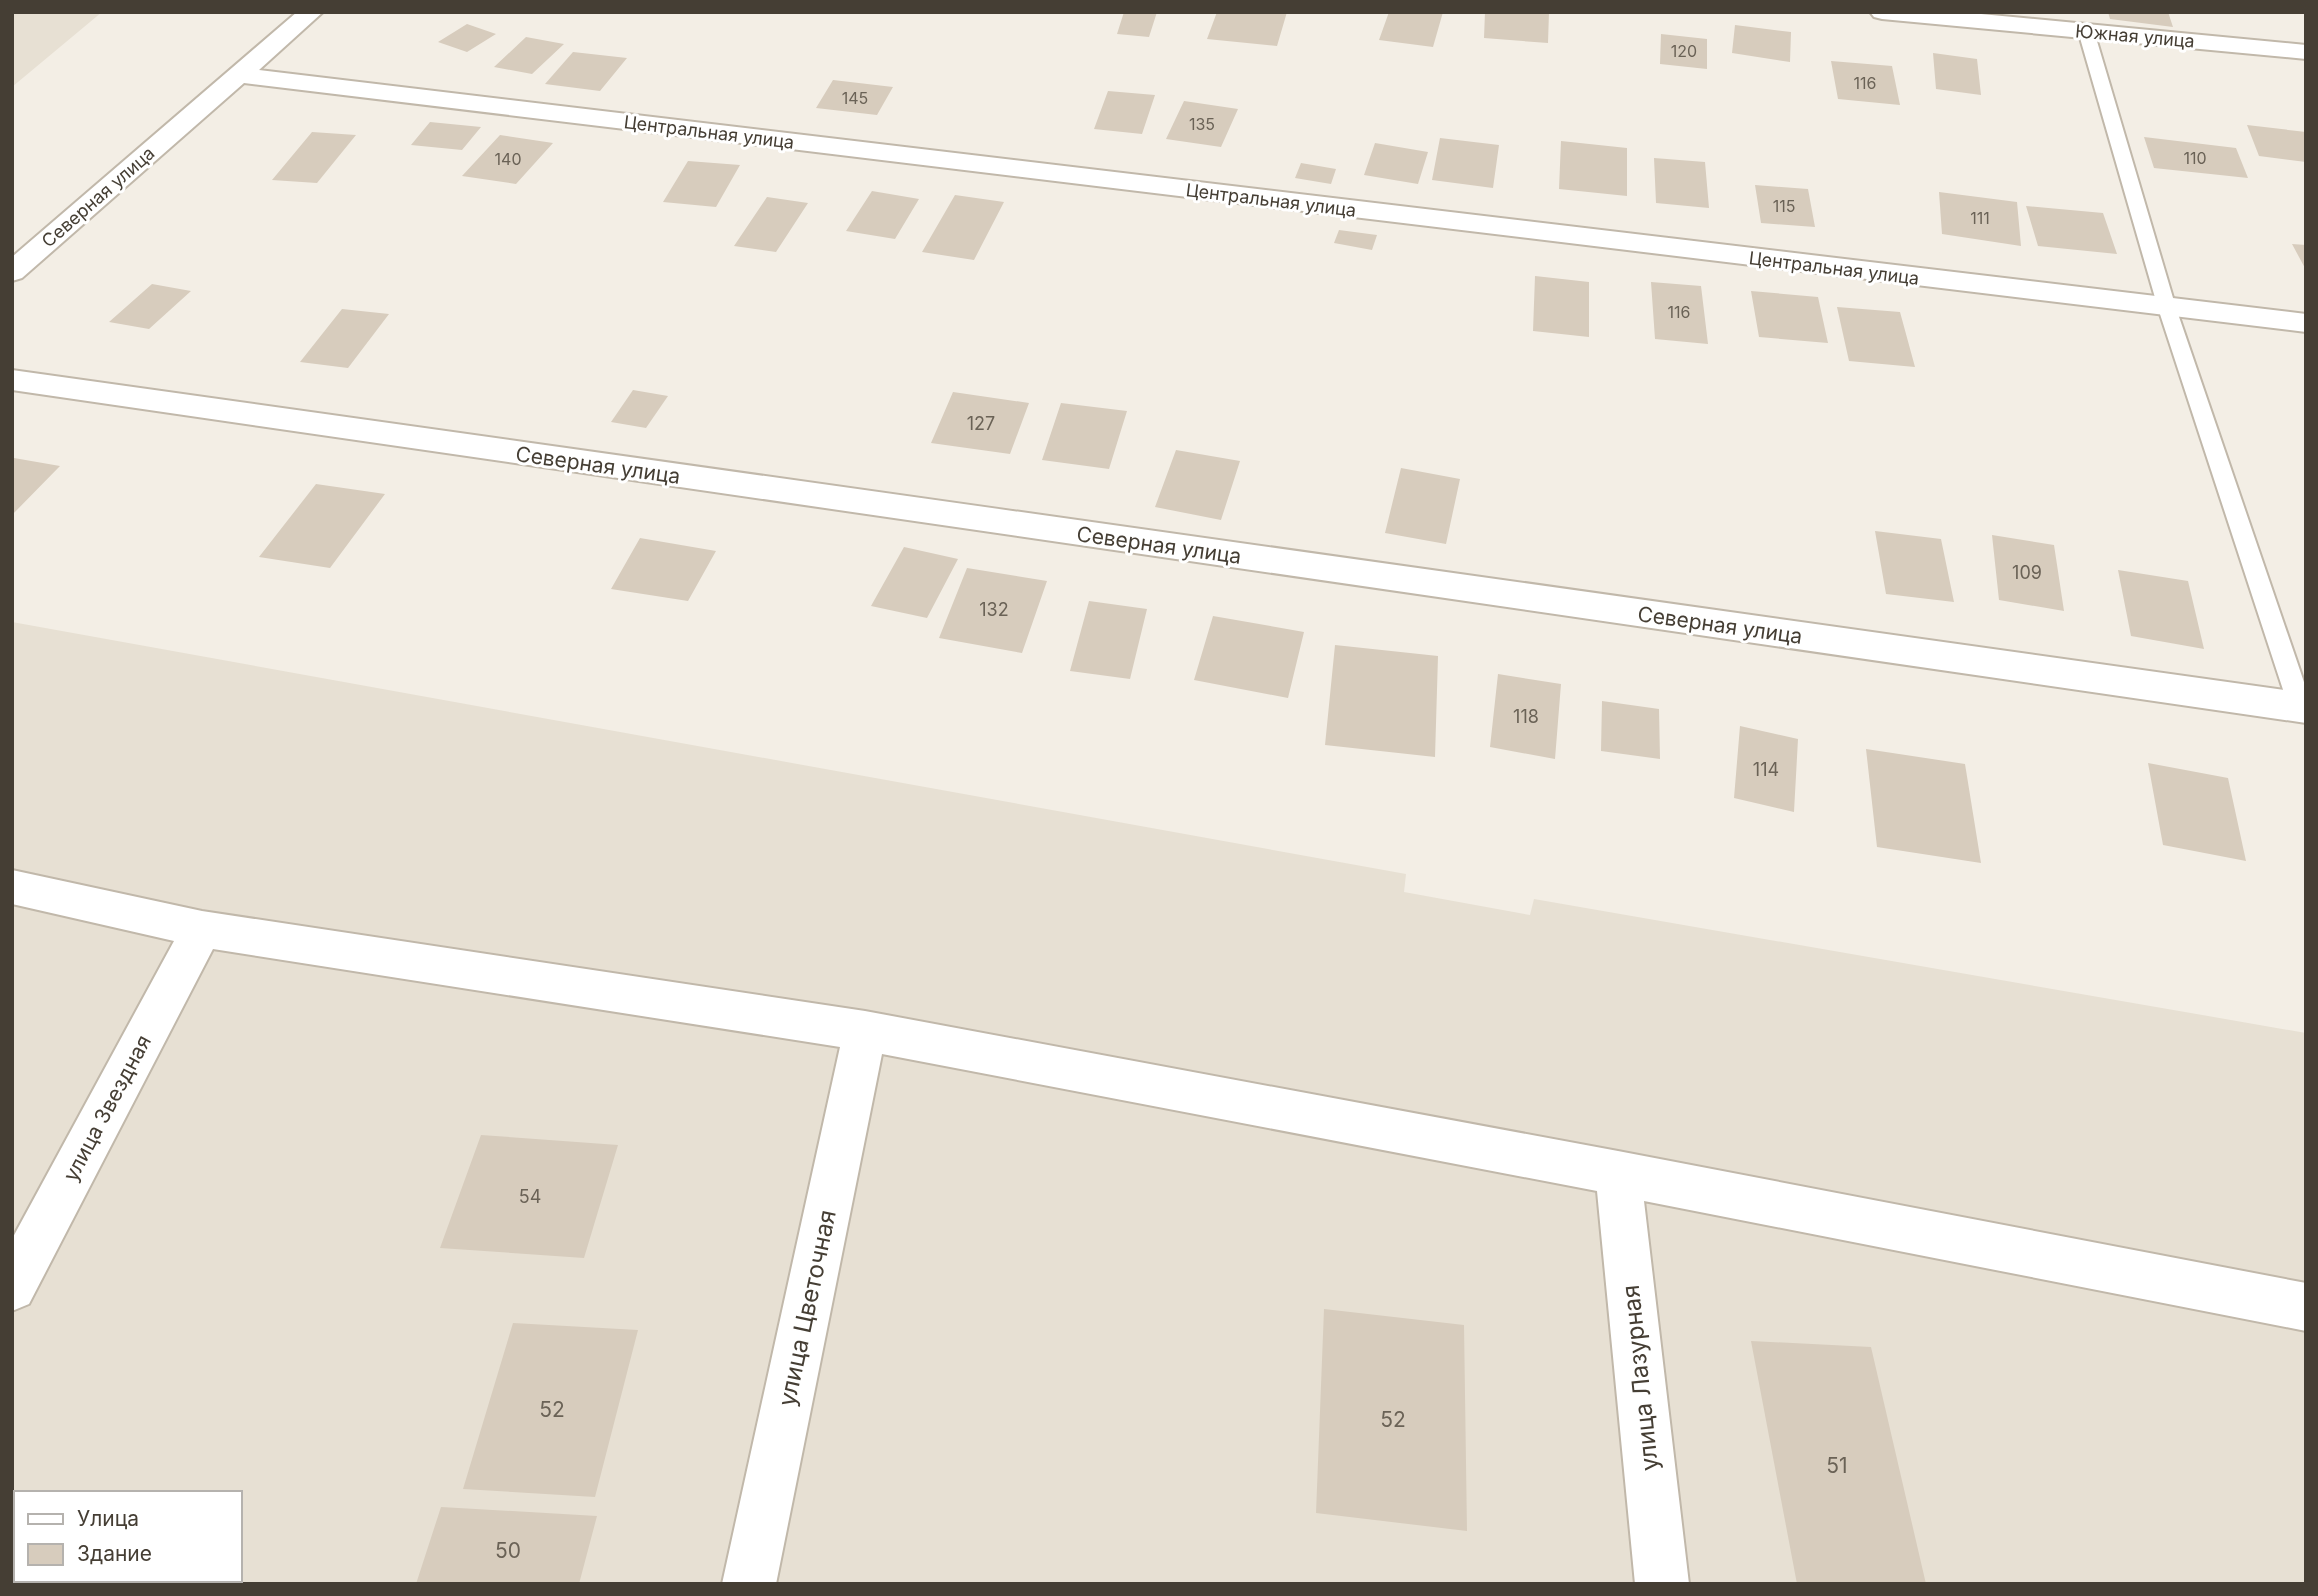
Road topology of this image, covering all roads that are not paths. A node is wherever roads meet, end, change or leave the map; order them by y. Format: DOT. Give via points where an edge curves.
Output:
graph roads {
  1 [pos="312,12"];
  2 [pos="1882,12"];
  3 [pos="2086,31"];
  4 [pos="2306,52"];
  5 [pos="237,75"];
  6 [pos="12,272"];
  7 [pos="2167,308"];
  8 [pos="2306,323"];
  9 [pos="12,380"];
  10 [pos="2304,708"];
  11 [pos="12,887"];
  12 [pos="202,929"];
  13 [pos="865,1031"];
  14 [pos="1618,1173"];
  15 [pos="12,1287"];
  16 [pos="2306,1307"];
  17 [pos="749,1584"];
  18 [pos="1662,1584"];
  1 -- 5 [label="street, Северная улица"];
  2 -- 3 [label="street, Южная улица"];
  3 -- 4 [label="street, Южная улица"];
  3 -- 7 [label="lane"];
  5 -- 6 [label="street, Северная улица"];
  5 -- 7 [label="street, Центральная улица"];
  7 -- 8 [label="street, Центральная улица"];
  7 -- 10 [label="lane"];
  9 -- 10 [label="street, Северная улица"];
  11 -- 12 [label="street"];
  12 -- 13 [label="street"];
  12 -- 15 [label="street, улица Звездная"];
  13 -- 14 [label="street"];
  13 -- 17 [label="street, улица Цветочная"];
  14 -- 16 [label="street"];
  14 -- 18 [label="street, улица Лазурная"];
}
